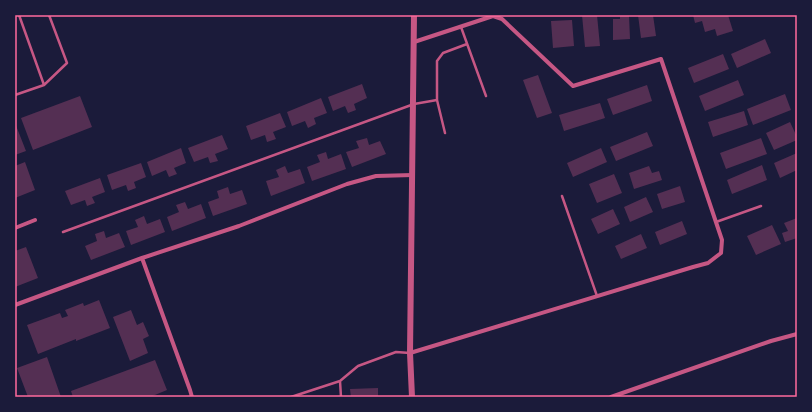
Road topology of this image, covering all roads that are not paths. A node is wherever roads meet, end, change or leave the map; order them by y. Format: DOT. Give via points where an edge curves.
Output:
graph roads {
  1 [pos="19,15"];
  2 [pos="50,15"];
  3 [pos="414,15"];
  4 [pos="461,26"];
  5 [pos="414,42"];
  6 [pos="467,44"];
  7 [pos="44,84"];
  8 [pos="15,95"];
  9 [pos="486,96"];
  10 [pos="437,100"];
  11 [pos="414,104"];
  12 [pos="445,133"];
  13 [pos="413,175"];
  14 [pos="562,196"];
  15 [pos="761,206"];
  16 [pos="35,220"];
  17 [pos="716,222"];
  18 [pos="15,228"];
  19 [pos="63,232"];
  20 [pos="142,258"];
  21 [pos="597,296"];
  22 [pos="15,305"];
  23 [pos="797,334"];
  24 [pos="410,353"];
  25 [pos="340,381"];
  26 [pos="192,397"];
  27 [pos="291,397"];
  28 [pos="341,397"];
  29 [pos="412,397"];
  30 [pos="610,397"];
  1 -- 7 [label="lane"];
  2 -- 7 [label="lane" via="67,63"];
  3 -- 5 [label="street"];
  4 -- 5 [label="street"];
  4 -- 6 [label="lane"];
  4 -- 17 [label="street" via="493,16 502,19 572,86 661,59"];
  5 -- 11 [label="street"];
  6 -- 9 [label="lane"];
  6 -- 10 [label="lane" via="443,53 437,61"];
  7 -- 8 [label="lane"];
  10 -- 11 [label="lane"];
  10 -- 12 [label="lane"];
  11 -- 13 [label="street"];
  11 -- 19 [label="lane"];
  13 -- 20 [label="street" via="376,176 347,184 239,226"];
  13 -- 24 [label="street"];
  14 -- 21 [label="lane"];
  15 -- 17 [label="lane"];
  16 -- 18 [label="street"];
  17 -- 21 [label="street" via="722,240 721,252 708,264"];
  20 -- 22 [label="street"];
  20 -- 26 [label="street"];
  21 -- 24 [label="street"];
  23 -- 30 [label="street"];
  24 -- 25 [label="lane" via="396,352 358,366"];
  24 -- 29 [label="street"];
  25 -- 27 [label="lane"];
  25 -- 28 [label="lane"];
}
